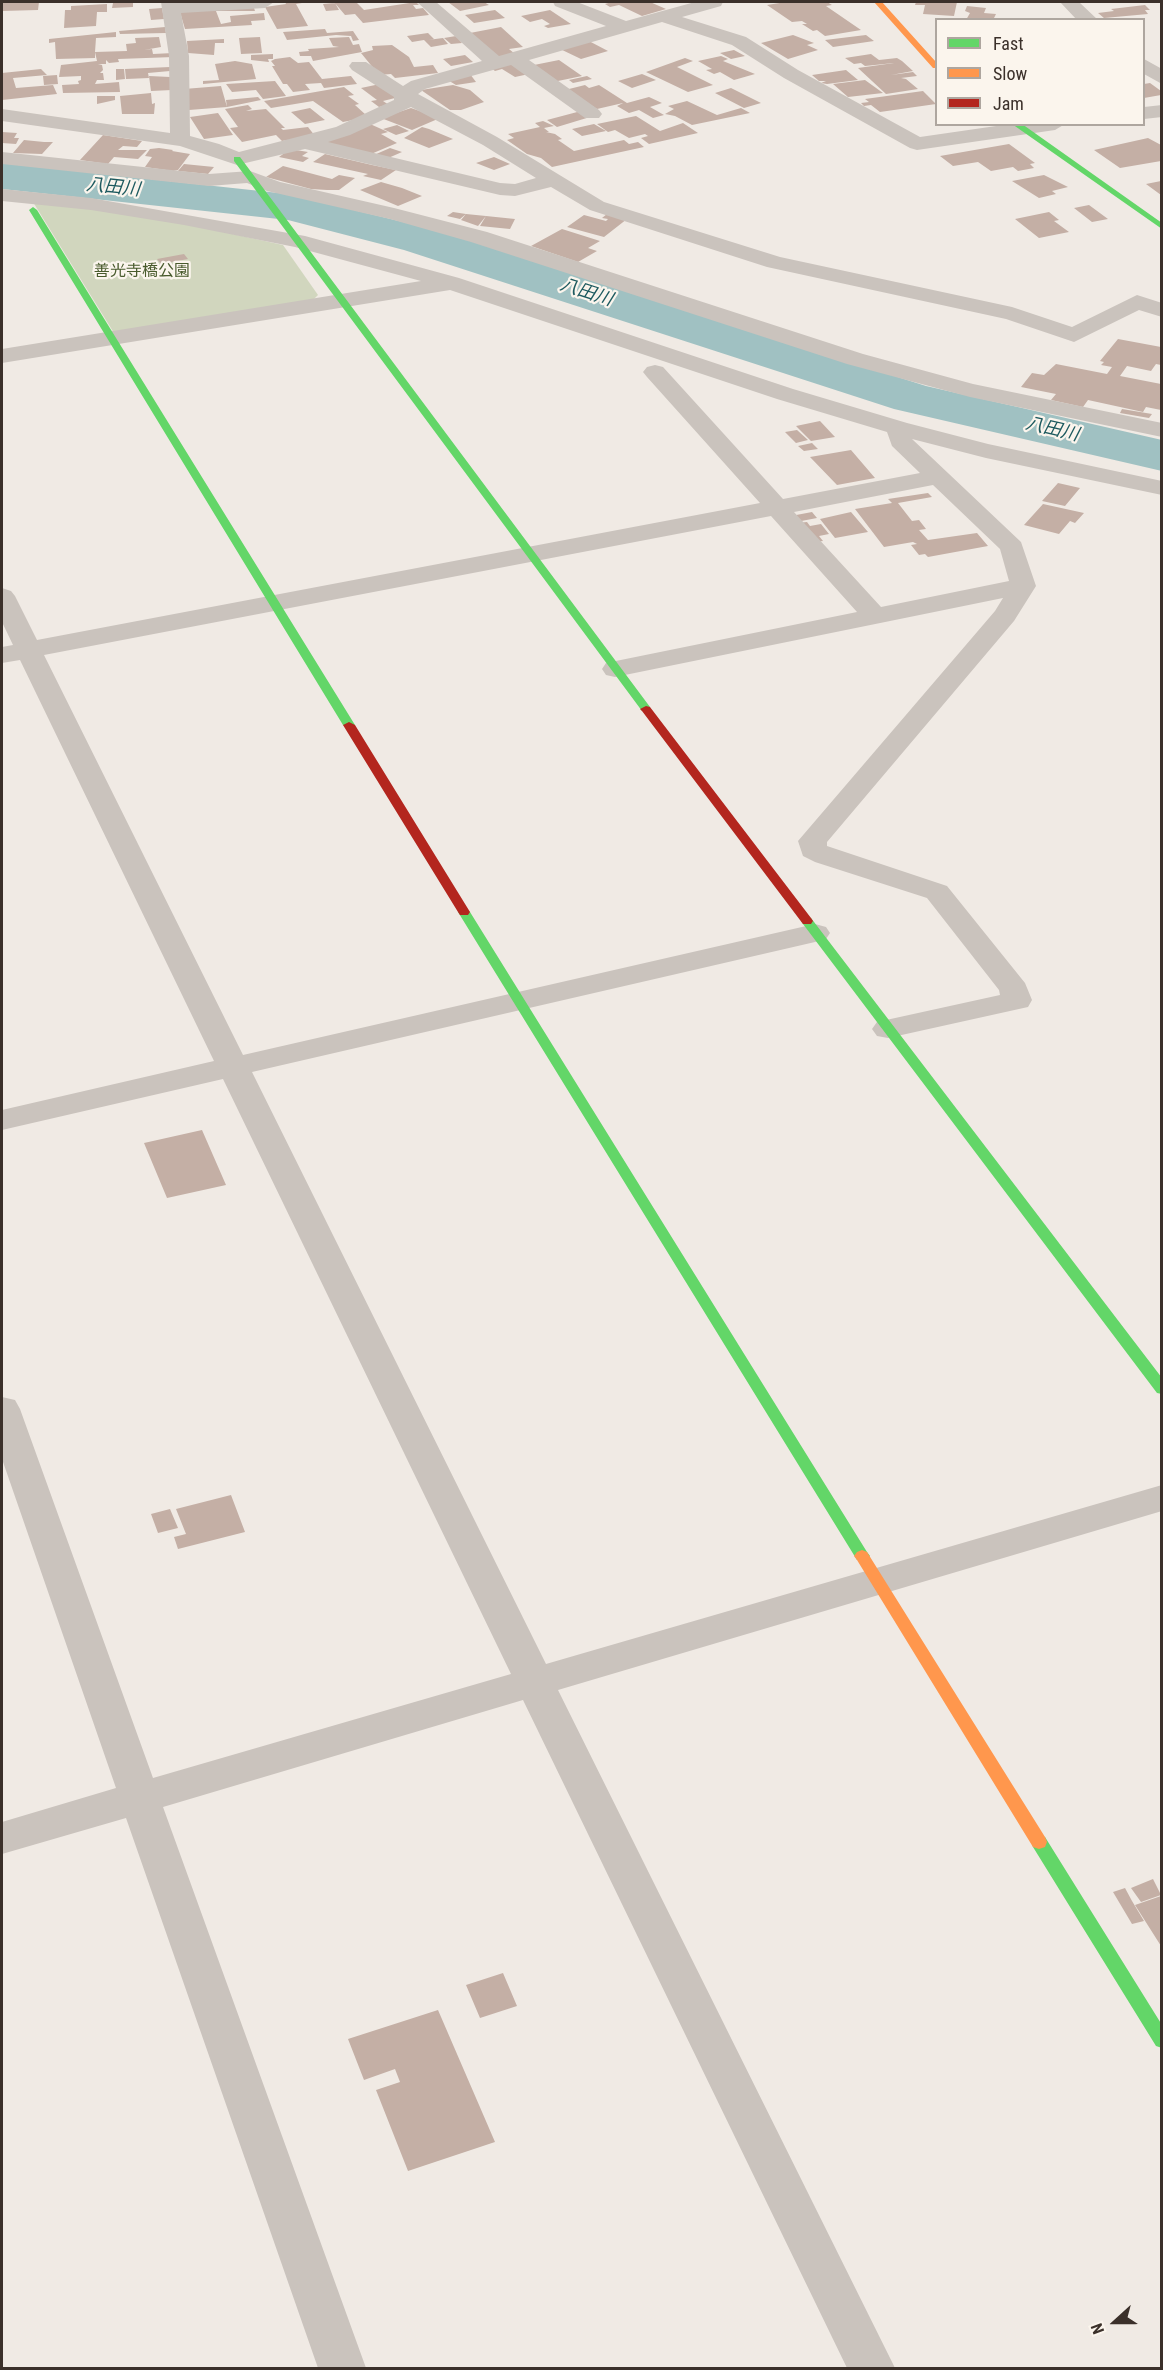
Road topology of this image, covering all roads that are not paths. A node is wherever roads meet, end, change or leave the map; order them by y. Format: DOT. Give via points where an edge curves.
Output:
graph roads {
  1 [pos="265,2"];
  2 [pos="426,2"];
  3 [pos="562,2"];
  4 [pos="714,2"];
  5 [pos="878,2"];
  6 [pos="1070,2"];
  7 [pos="170,5"];
  8 [pos="662,16"];
  9 [pos="1087,18"];
  10 [pos="622,26"];
  11 [pos="503,60"];
  12 [pos="935,65"];
  13 [pos="359,66"];
  14 [pos="1145,66"];
  15 [pos="1161,78"];
  16 [pos="404,95"];
  17 [pos="1161,111"];
  18 [pos="1145,113"];
  19 [pos="592,114"];
  20 [pos="2,115"];
  21 [pos="1019,127"];
  22 [pos="180,140"];
  23 [pos="305,143"];
  24 [pos="2,158"];
  25 [pos="237,159"];
  26 [pos="250,177"];
  27 [pos="553,180"];
  28 [pos="2,195"];
  29 [pos="33,210"];
  30 [pos="1161,227"];
  31 [pos="297,241"];
  32 [pos="451,283"];
  33 [pos="340,301"];
  34 [pos="1161,310"];
  35 [pos="113,338"];
  36 [pos="2,356"];
  37 [pos="655,372"];
  38 [pos="899,428"];
  39 [pos="1161,430"];
  40 [pos="938,477"];
  41 [pos="1161,488"];
  42 [pos="777,507"];
  43 [pos="529,555"];
  44 [pos="1023,586"];
  45 [pos="2,596"];
  46 [pos="273,603"];
  47 [pos="874,616"];
  48 [pos="14,652"];
  49 [pos="615,669"];
  50 [pos="815,933"];
  51 [pos="520,1002"];
  52 [pos="888,1029"];
  53 [pos="233,1068"];
  54 [pos="2,1120"];
  55 [pos="1161,1389"];
  56 [pos="2,1409"];
  57 [pos="1161,1498"];
  58 [pos="876,1581"];
  59 [pos="535,1681"];
  60 [pos="139,1798"];
  61 [pos="2,1838"];
  62 [pos="1161,2041"];
  63 [pos="342,2368"];
  64 [pos="871,2368"];
  1 -- 7 [label="street"];
  2 -- 11 [label="street"];
  3 -- 10 [label="street"];
  4 -- 8 [label="street"];
  5 -- 12 [label="street"];
  6 -- 9 [label="street"];
  7 -- 22 [label="street" via="179,56"];
  8 -- 10 [label="street"];
  8 -- 21 [label="street" via="739,41 917,144"];
  10 -- 11 [label="street"];
  11 -- 16 [label="street" via="418,85"];
  11 -- 19 [label="street"];
  13 -- 16 [label="street"];
  14 -- 15 [label="street"];
  16 -- 23 [label="street" via="404,103 343,131"];
  16 -- 27 [label="street"];
  17 -- 18 [label="street"];
  20 -- 22 [label="street"];
  21 -- 30 [label="street"];
  22 -- 25 [label="street"];
  23 -- 25 [label="street"];
  23 -- 27 [label="street" via="500,189 514,190"];
  24 -- 26 [label="street" via="209,180"];
  25 -- 26 [label="street"];
  26 -- 31 [label="street"];
  26 -- 39 [label="street" via="274,187 479,237 855,359 970,390"];
  27 -- 34 [label="street" via="597,207 775,262 1011,314 1074,335 1137,302"];
  28 -- 31 [label="street" via="114,208"];
  29 -- 35 [label="street"];
  31 -- 32 [label="street"];
  31 -- 33 [label="street"];
  32 -- 33 [label="street"];
  32 -- 38 [label="street"];
  33 -- 35 [label="street"];
  33 -- 43 [label="street"];
  35 -- 36 [label="street"];
  35 -- 46 [label="street"];
  37 -- 42 [label="street"];
  38 -- 40 [label="street" via="900,441"];
  38 -- 41 [label="street"];
  40 -- 42 [label="street"];
  40 -- 44 [label="street" via="1012,547"];
  42 -- 43 [label="street"];
  42 -- 47 [label="street"];
  43 -- 46 [label="street"];
  43 -- 49 [label="street"];
  44 -- 47 [label="street"];
  44 -- 52 [label="street" via="1005,615 812,841 813,850 819,854 937,892 1014,989 1017,1000"];
  45 -- 48 [label="street"];
  46 -- 48 [label="street"];
  46 -- 51 [label="street"];
  47 -- 49 [label="street"];
  48 -- 53 [label="street"];
  49 -- 50 [label="street"];
  50 -- 51 [label="street"];
  50 -- 52 [label="street"];
  51 -- 53 [label="street"];
  51 -- 58 [label="street"];
  52 -- 55 [label="street"];
  53 -- 54 [label="street"];
  53 -- 59 [label="street"];
  56 -- 60 [label="street"];
  57 -- 58 [label="street"];
  58 -- 59 [label="street"];
  58 -- 62 [label="street"];
  59 -- 60 [label="street"];
  59 -- 64 [label="street"];
  60 -- 61 [label="street"];
  60 -- 63 [label="street"];
}
